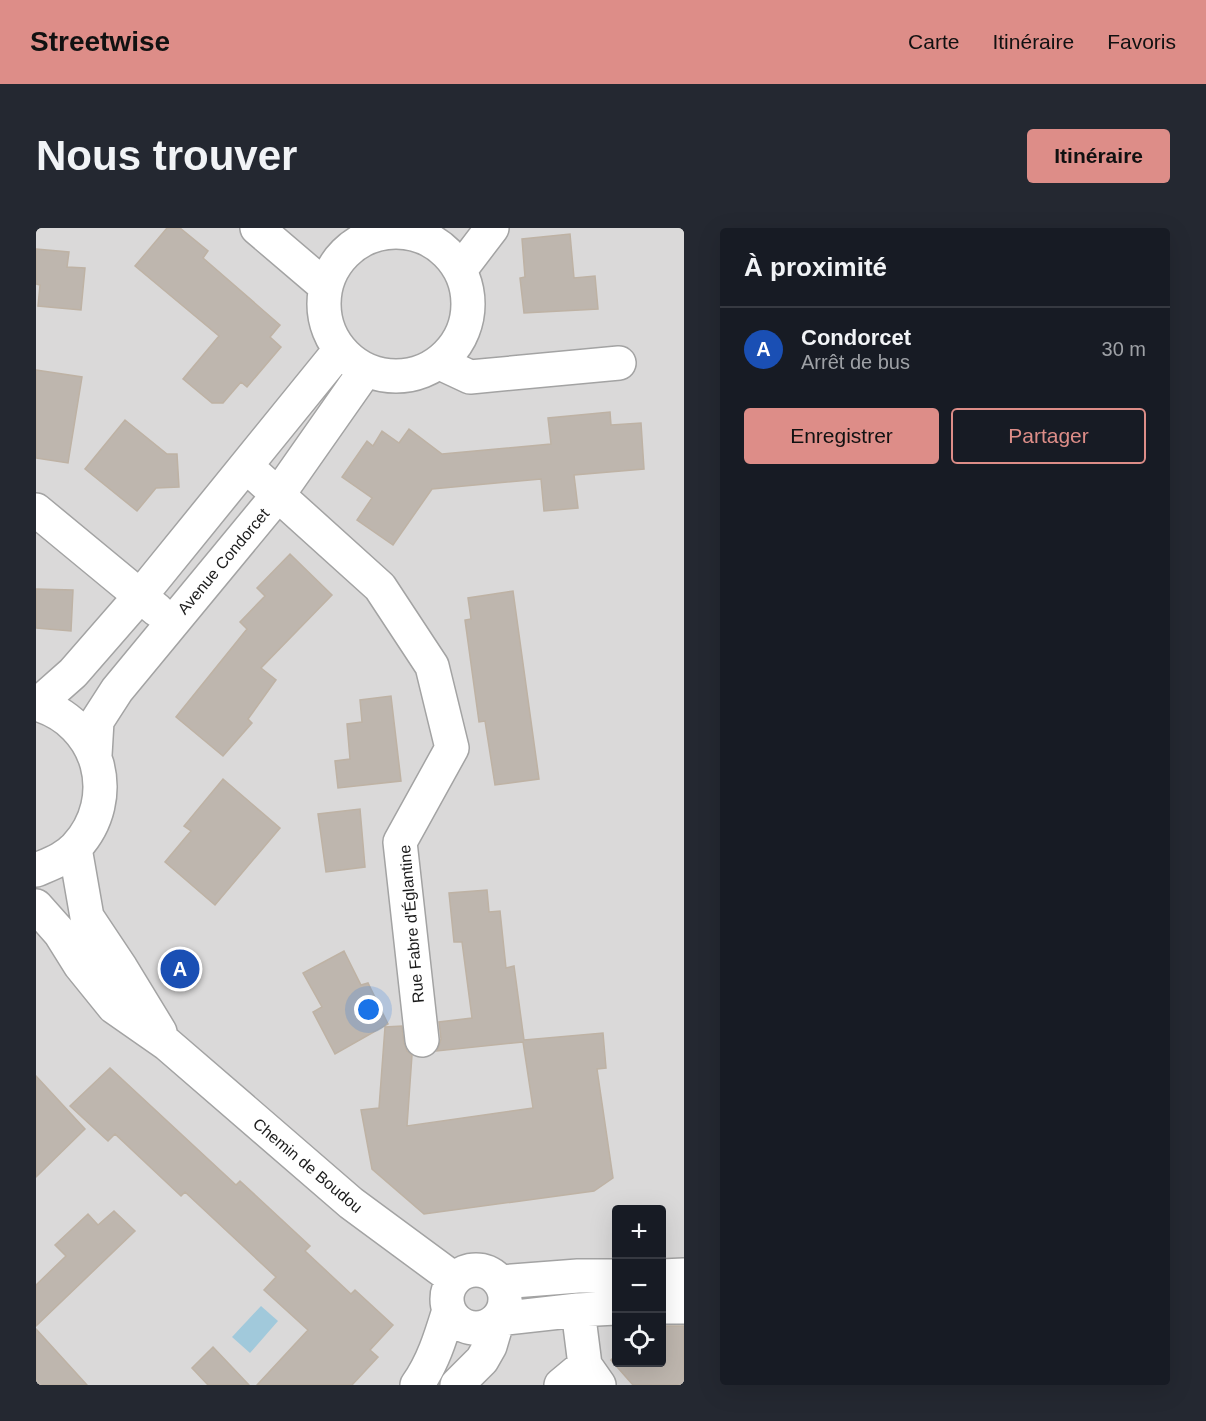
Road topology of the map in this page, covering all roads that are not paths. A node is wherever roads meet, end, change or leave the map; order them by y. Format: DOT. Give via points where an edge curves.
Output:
graph roads {
  1 [pos="257,228"];
  2 [pos="492,228"];
  3 [pos="440,235"];
  4 [pos="460,270"];
  5 [pos="325,286"];
  6 [pos="339,351"];
  7 [pos="440,363"];
  8 [pos="620,363"];
  9 [pos="365,371"];
  10 [pos="246,466"];
  11 [pos="278,495"];
  12 [pos="36,510"];
  13 [pos="141,595"];
  14 [pos="172,623"];
  15 [pos="37,704"];
  16 [pos="95,754"];
  17 [pos="75,849"];
  18 [pos="36,870"];
  19 [pos="36,906"];
  20 [pos="422,1040"];
  21 [pos="167,1044"];
  22 [pos="684,1275"];
  23 [pos="612,1276"];
  24 [pos="666,1276"];
  25 [pos="500,1282"];
  26 [pos="451,1295"];
  27 [pos="684,1306"];
  28 [pos="666,1307"];
  29 [pos="612,1308"];
  30 [pos="578,1310"];
  31 [pos="498,1319"];
  32 [pos="581,1378"];
  33 [pos="417,1385"];
  34 [pos="457,1385"];
  1 -- 5 [label="street"];
  2 -- 4 [label="street"];
  3 -- 4 [label="street" via="444,250"];
  3 -- 5 [label="street" via="379,234 356,243 337,261"];
  4 -- 7 [label="street" via="468,293 467,318 457,344"];
  5 -- 6 [label="street" via="323,312"];
  6 -- 9 [label="street"];
  6 -- 10 [label="street"];
  7 -- 8 [label="street" via="470,377"];
  7 -- 9 [label="street" via="424,372 399,377"];
  9 -- 11 [label="street, Avenue Condorcet"];
  10 -- 11 [label="street, Rue Fabre d'Églantine"];
  10 -- 13 [label="street"];
  11 -- 14 [label="street, Avenue Condorcet"];
  11 -- 20 [label="street, Rue Fabre d'Églantine" via="380,587 432,666 452,748 400,842"];
  12 -- 13 [label="street"];
  13 -- 14 [label="street"];
  13 -- 15 [label="street" via="73,674"];
  14 -- 16 [label="street, Avenue Condorcet" via="97,721"];
  15 -- 16 [label="street" via="62,715 81,732"];
  16 -- 17 [label="street" via="99,804 90,828"];
  17 -- 18 [label="street" via="56,863"];
  17 -- 21 [label="street, Chemin de Boudou" via="87,917"];
  19 -- 21 [label="street, Chemin de Boudou" via="114,1007"];
  21 -- 26 [label="street, Chemin de Boudou"];
  22 -- 24 [label="street"];
  23 -- 25 [label="street"];
  25 -- 26 [label="street" via="494,1275 478,1270 461,1274"];
  25 -- 31 [label="street" via="506,1301"];
  26 -- 31 [label="street" via="454,1319 462,1325 481,1328"];
  26 -- 33 [label="street" via="442,1336"];
  27 -- 28 [label="street"];
  29 -- 30 [label="street"];
  30 -- 31 [label="street"];
  30 -- 32 [label="street"];
  31 -- 34 [label="street" via="482,1360"];
}
